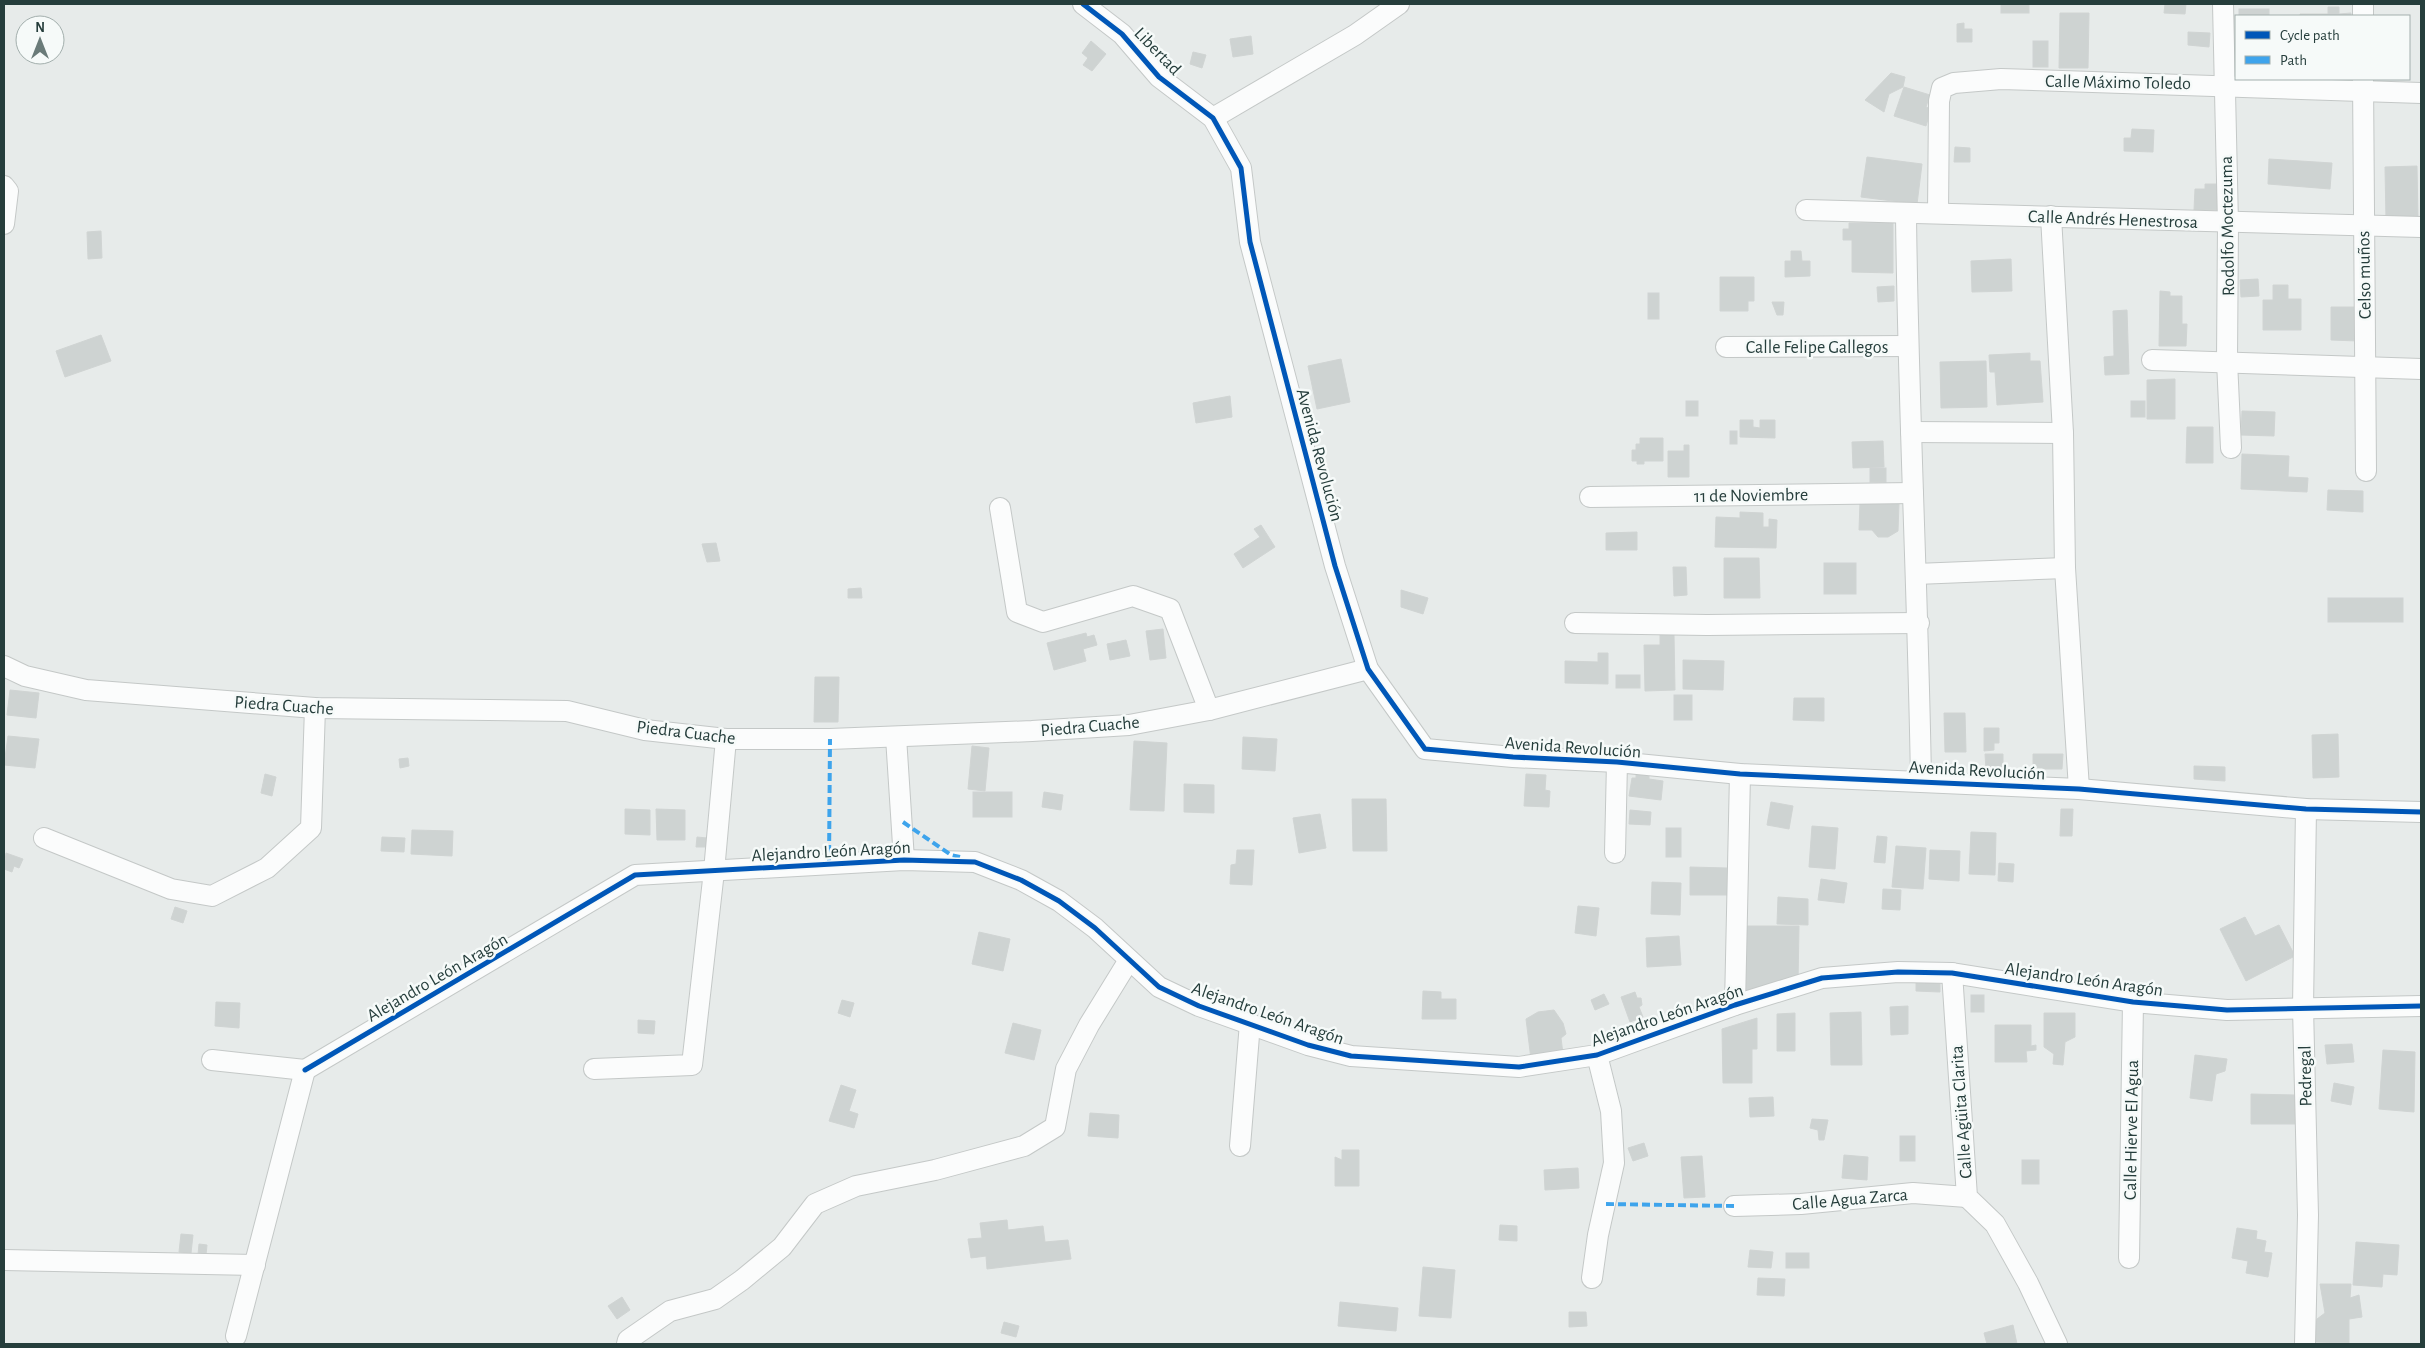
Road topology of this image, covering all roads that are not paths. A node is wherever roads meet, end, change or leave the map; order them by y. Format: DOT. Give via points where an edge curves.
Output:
graph roads {
  1 [pos="1399,4"];
  2 [pos="2223,4"];
  3 [pos="1089,5"];
  4 [pos="2363,84"];
  5 [pos="2224,85"];
  6 [pos="2421,93"];
  7 [pos="1212,118"];
  8 [pos="4,186"];
  9 [pos="1806,210"];
  10 [pos="1938,213"];
  11 [pos="1906,214"];
  12 [pos="2051,216"];
  13 [pos="4,224"];
  14 [pos="2228,224"];
  15 [pos="2364,226"];
  16 [pos="2421,227"];
  17 [pos="1907,346"];
  18 [pos="1726,347"];
  19 [pos="2152,360"];
  20 [pos="2227,361"];
  21 [pos="2366,368"];
  22 [pos="2421,369"];
  23 [pos="1911,432"];
  24 [pos="2063,433"];
  25 [pos="2231,448"];
  26 [pos="2366,471"];
  27 [pos="1912,493"];
  28 [pos="1590,497"];
  29 [pos="1000,508"];
  30 [pos="2065,568"];
  31 [pos="1916,574"];
  32 [pos="1575,623"];
  33 [pos="1918,623"];
  34 [pos="4,666"];
  35 [pos="1368,669"];
  36 [pos="314,708"];
  37 [pos="1209,710"];
  38 [pos="896,737"];
  39 [pos="726,739"];
  40 [pos="1617,762"];
  41 [pos="1740,774"];
  42 [pos="1921,781"];
  43 [pos="2079,789"];
  44 [pos="2306,809"];
  45 [pos="2421,812"];
  46 [pos="44,838"];
  47 [pos="1615,853"];
  48 [pos="904,860"];
  49 [pos="714,871"];
  50 [pos="1129,960"];
  51 [pos="1952,974"];
  52 [pos="2133,1002"];
  53 [pos="1735,1005"];
  54 [pos="2421,1006"];
  55 [pos="2303,1007"];
  56 [pos="1250,1023"];
  57 [pos="1597,1055"];
  58 [pos="212,1060"];
  59 [pos="594,1069"];
  60 [pos="305,1070"];
  61 [pos="1240,1146"];
  62 [pos="1967,1197"];
  63 [pos="1734,1206"];
  64 [pos="2130,1258"];
  65 [pos="4,1260"];
  66 [pos="255,1265"];
  67 [pos="1592,1278"];
  68 [pos="236,1336"];
  69 [pos="627,1344"];
  70 [pos="2057,1344"];
  71 [pos="2305,1344"];
  1 -- 7 [label="street" via="1355,35"];
  2 -- 5 [label="street, Rodolfo Moctezuma"];
  3 -- 7 [label="street, Libertad" via="1122,34 1159,77"];
  4 -- 5 [label="street, Calle Máximo Toledo"];
  4 -- 6 [label="street, Calle Máximo Toledo"];
  4 -- 15 [label="street, Celso muños"];
  5 -- 10 [label="street, Calle Máximo Toledo" via="2000,79 1954,82 1942,88 1939,102"];
  5 -- 14 [label="street, Rodolfo Moctezuma"];
  7 -- 35 [label="street, Avenida Revolución" via="1241,168 1250,242 1335,566"];
  8 -- 13 [label="street" via="8,191"];
  9 -- 11 [label="street, Calle Andrés Henestrosa"];
  10 -- 11 [label="street, Calle Andrés Henestrosa"];
  10 -- 12 [label="street, Calle Andrés Henestrosa"];
  11 -- 17 [label="street"];
  12 -- 14 [label="street, Calle Andrés Henestrosa"];
  12 -- 24 [label="street"];
  14 -- 15 [label="street, Calle Andrés Henestrosa"];
  14 -- 20 [label="street, Rodolfo Moctezuma"];
  15 -- 16 [label="street, Calle Andrés Henestrosa"];
  15 -- 21 [label="street, Celso muños"];
  17 -- 18 [label="street, Calle Felipe Gallegos"];
  17 -- 23 [label="street"];
  19 -- 20 [label="street"];
  20 -- 21 [label="street"];
  20 -- 25 [label="street, Rodolfo Moctezuma"];
  21 -- 22 [label="street"];
  21 -- 26 [label="street, Celso muños"];
  23 -- 24 [label="street"];
  23 -- 27 [label="street"];
  24 -- 30 [label="street"];
  27 -- 28 [label="street, 11 de Noviembre"];
  27 -- 31 [label="street"];
  29 -- 37 [label="street" via="1017,612 1043,622 1133,596 1170,609"];
  30 -- 31 [label="street"];
  30 -- 43 [label="street"];
  31 -- 33 [label="street"];
  32 -- 33 [label="street"];
  33 -- 42 [label="street"];
  34 -- 36 [label="street, Piedra Cuache" via="25,676 86,690"];
  35 -- 37 [label="street, Piedra Cuache"];
  35 -- 40 [label="street, Avenida Revolución" via="1425,749"];
  36 -- 39 [label="street, Piedra Cuache" via="567,711 645,730"];
  36 -- 46 [label="street" via="311,828 267,868 212,896 171,889"];
  37 -- 38 [label="street, Piedra Cuache" via="1129,725"];
  38 -- 39 [label="street, Piedra Cuache"];
  38 -- 48 [label="street"];
  39 -- 49 [label="street"];
  40 -- 41 [label="street, Avenida Revolución"];
  40 -- 47 [label="street"];
  41 -- 42 [label="street, Avenida Revolución"];
  41 -- 53 [label="street"];
  42 -- 43 [label="street, Avenida Revolución"];
  43 -- 44 [label="street, Avenida Revolución"];
  44 -- 45 [label="street, Avenida Revolución"];
  44 -- 55 [label="street, Pedregal"];
  48 -- 49 [label="street, Alejandro León Aragón"];
  48 -- 50 [label="street, Alejandro León Aragón" via="975,862 1020,880 1059,901 1095,928"];
  49 -- 59 [label="street" via="692,1065"];
  49 -- 60 [label="street, Alejandro León Aragón" via="635,875"];
  50 -- 56 [label="street, Alejandro León Aragón" via="1159,988"];
  50 -- 69 [label="street" via="1066,1069 1055,1127 1024,1146 935,1170 856,1186 815,1204 782,1247 742,1280 715,1300 670,1311 628,1340"];
  51 -- 52 [label="street, Alejandro León Aragón"];
  51 -- 53 [label="street, Alejandro León Aragón" via="1898,972 1822,978"];
  51 -- 62 [label="street, Calle Agüita Clarita"];
  52 -- 55 [label="street, Alejandro León Aragón" via="2227,1010"];
  52 -- 64 [label="street, Calle Hierve El Agua"];
  53 -- 57 [label="street, Alejandro León Aragón"];
  54 -- 55 [label="street, Alejandro León Aragón"];
  55 -- 71 [label="street, Pedregal" via="2308,1215"];
  56 -- 57 [label="street, Alejandro León Aragón" via="1308,1045 1351,1056 1519,1067"];
  56 -- 61 [label="street"];
  57 -- 67 [label="street" via="1611,1111 1614,1163"];
  58 -- 60 [label="street"];
  60 -- 66 [label="street"];
  62 -- 63 [label="street, Calle Agua Zarca" via="1912,1193 1801,1204"];
  62 -- 70 [label="street, Calle Agüita Clarita" via="1996,1224"];
  65 -- 66 [label="street"];
  66 -- 68 [label="street"];
}
